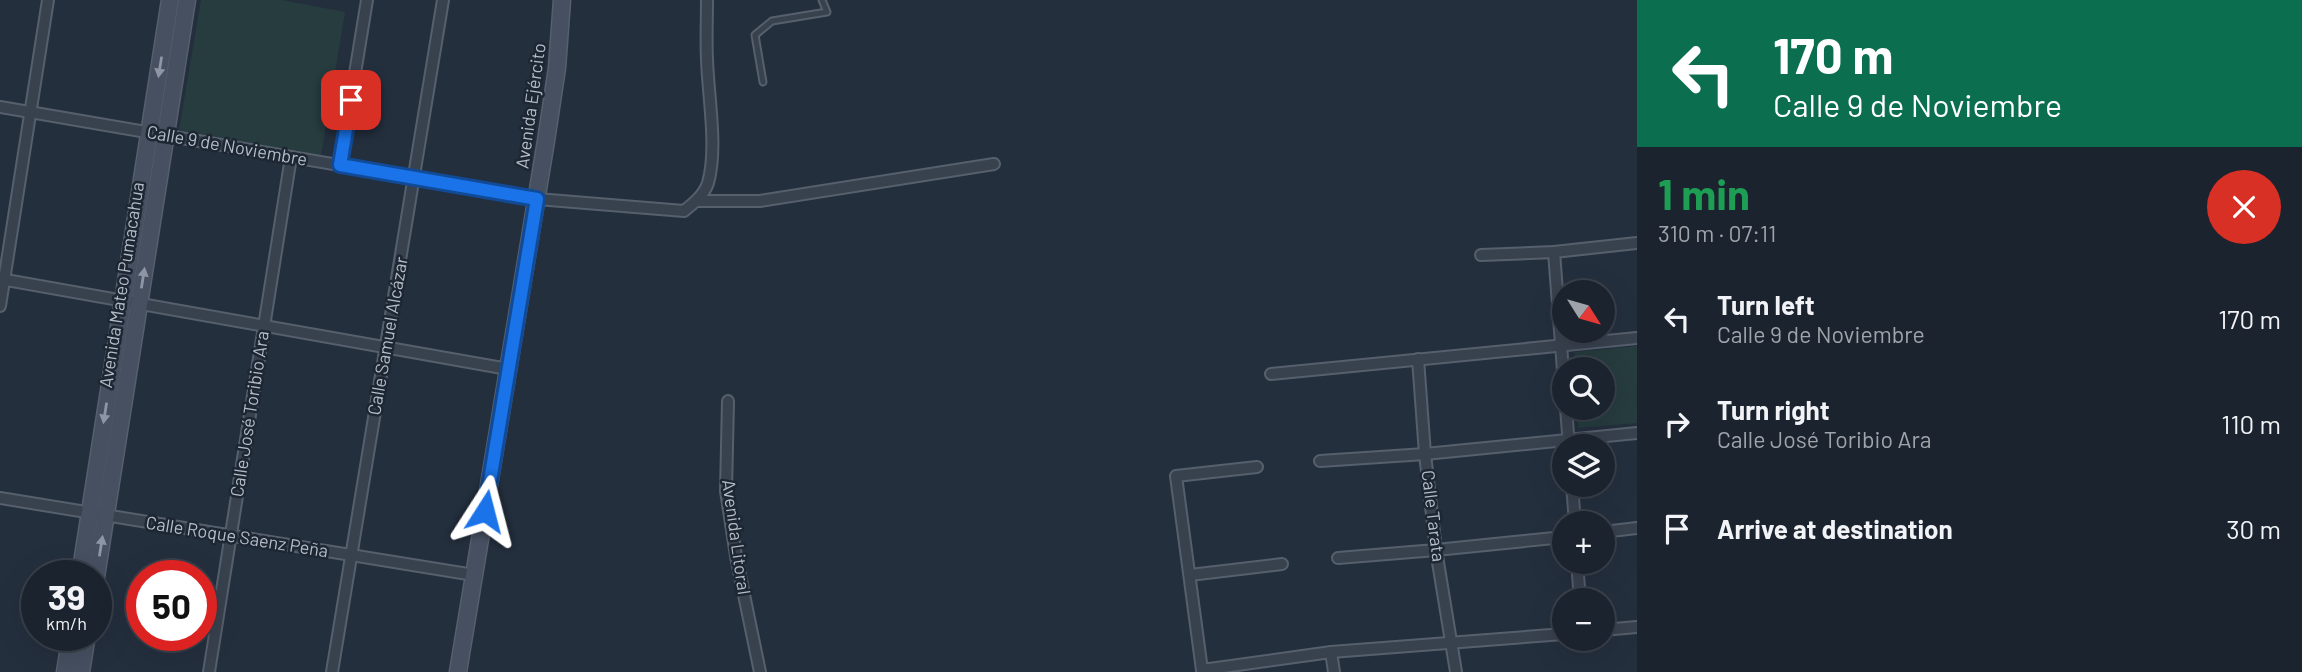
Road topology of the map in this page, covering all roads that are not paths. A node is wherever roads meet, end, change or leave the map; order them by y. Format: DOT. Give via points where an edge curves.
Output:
graph roads {
  1 [pos="48,0"];
  2 [pos="170,0"];
  3 [pos="187,0"];
  4 [pos="367,0"];
  5 [pos="443,0"];
  6 [pos="562,0"];
  7 [pos="707,0"];
  8 [pos="822,0"];
  9 [pos="762,82"];
  10 [pos="0,107"];
  11 [pos="30,112"];
  12 [pos="157,134"];
  13 [pos="291,157"];
  14 [pos="994,164"];
  15 [pos="340,165"];
  16 [pos="415,177"];
  17 [pos="537,199"];
  18 [pos="697,201"];
  19 [pos="1637,243"];
  20 [pos="1554,252"];
  21 [pos="1481,255"];
  22 [pos="2,279"];
  23 [pos="131,302"];
  24 [pos="0,306"];
  25 [pos="264,326"];
  26 [pos="1637,338"];
  27 [pos="1561,345"];
  28 [pos="385,347"];
  29 [pos="1562,357"];
  30 [pos="1418,359"];
  31 [pos="509,369"];
  32 [pos="1271,374"];
  33 [pos="728,401"];
  34 [pos="1637,433"];
  35 [pos="1615,436"];
  36 [pos="1552,444"];
  37 [pos="1425,454"];
  38 [pos="1320,461"];
  39 [pos="1257,467"];
  40 [pos="0,498"];
  41 [pos="98,514"];
  42 [pos="1637,528"];
  43 [pos="1615,531"];
  44 [pos="230,536"];
  45 [pos="1552,538"];
  46 [pos="1436,550"];
  47 [pos="351,555"];
  48 [pos="1338,558"];
  49 [pos="85,560"];
  50 [pos="97,560"];
  51 [pos="1282,564"];
  52 [pos="1190,575"];
  53 [pos="474,576"];
  54 [pos="1637,627"];
  55 [pos="1615,629"];
  56 [pos="1552,635"];
  57 [pos="1452,643"];
  58 [pos="68,651"];
  59 [pos="85,651"];
  60 [pos="1331,652"];
  61 [pos="1236,668"];
  62 [pos="65,672"];
  63 [pos="82,672"];
  64 [pos="209,672"];
  65 [pos="332,672"];
  66 [pos="458,672"];
  67 [pos="761,672"];
  68 [pos="1334,672"];
  69 [pos="1456,672"];
  1 -- 11 [label="street"];
  2 -- 12 [label="street, Avenida Mateo Pumacahua, one-way"];
  3 -- 12 [label="street, Avenida Mateo Pumacahua"];
  4 -- 15 [label="street"];
  5 -- 16 [label="street, Calle Samuel Alcázar"];
  6 -- 17 [label="street, Avenida Ejército" via="557,68"];
  7 -- 18 [label="street" via="710,166 708,185"];
  8 -- 9 [label="lane" via="827,12 772,21 755,35"];
  10 -- 11 [label="street, Calle 9 de Noviembre"];
  11 -- 12 [label="street, Calle 9 de Noviembre"];
  11 -- 22 [label="street"];
  12 -- 13 [label="street, Calle 9 de Noviembre"];
  12 -- 23 [label="street, Avenida Mateo Pumacahua"];
  13 -- 15 [label="street, Calle 9 de Noviembre"];
  13 -- 25 [label="street, Calle José Toribio Ara"];
  14 -- 18 [label="street, Calle 9 de Noviembre" via="760,201"];
  15 -- 16 [label="street, Calle 9 de Noviembre"];
  16 -- 17 [label="street, Calle 9 de Noviembre"];
  16 -- 28 [label="street, Calle Samuel Alcázar"];
  17 -- 18 [label="street, Calle 9 de Noviembre" via="684,211"];
  17 -- 31 [label="street, Avenida Ejército"];
  19 -- 20 [label="street"];
  20 -- 21 [label="street"];
  20 -- 27 [label="street"];
  22 -- 23 [label="street"];
  22 -- 24 [label="street"];
  23 -- 25 [label="street"];
  23 -- 41 [label="street, Avenida Mateo Pumacahua"];
  25 -- 28 [label="street"];
  25 -- 44 [label="street, Calle José Toribio Ara"];
  26 -- 27 [label="street"];
  27 -- 29 [label="street"];
  27 -- 30 [label="street"];
  28 -- 31 [label="street"];
  28 -- 47 [label="street, Calle Samuel Alcázar"];
  30 -- 32 [label="street"];
  30 -- 37 [label="street, Calle Tarata"];
  31 -- 53 [label="street, Avenida Ejército"];
  33 -- 67 [label="street, Avenida Litoral" via="726,491"];
  34 -- 35 [label="street"];
  36 -- 37 [label="street"];
  37 -- 38 [label="street"];
  37 -- 46 [label="street, Calle Tarata"];
  39 -- 52 [label="street" via="1176,476"];
  40 -- 41 [label="street, Calle Roque Saenz Peña"];
  41 -- 44 [label="street, Calle Roque Saenz Peña"];
  41 -- 49 [label="street, Avenida Mateo Pumacahua"];
  50 -- 41 [label="street, Avenida Mateo Pumacahua, one-way"];
  42 -- 43 [label="street"];
  44 -- 47 [label="street, Calle Roque Saenz Peña"];
  44 -- 64 [label="street, Calle José Toribio Ara"];
  45 -- 46 [label="street"];
  46 -- 48 [label="street"];
  46 -- 57 [label="street, Calle Tarata"];
  47 -- 53 [label="street, Calle Roque Saenz Peña"];
  47 -- 65 [label="street, Calle Samuel Alcázar"];
  51 -- 52 [label="street"];
  52 -- 61 [label="street" via="1202,670"];
  53 -- 66 [label="street, Avenida Ejército"];
  54 -- 55 [label="street"];
  56 -- 57 [label="street"];
  57 -- 60 [label="street"];
  57 -- 69 [label="street, Calle Tarata"];
  58 -- 62 [label="street"];
  59 -- 63 [label="street"];
  60 -- 61 [label="street"];
  60 -- 68 [label="street"];
}
